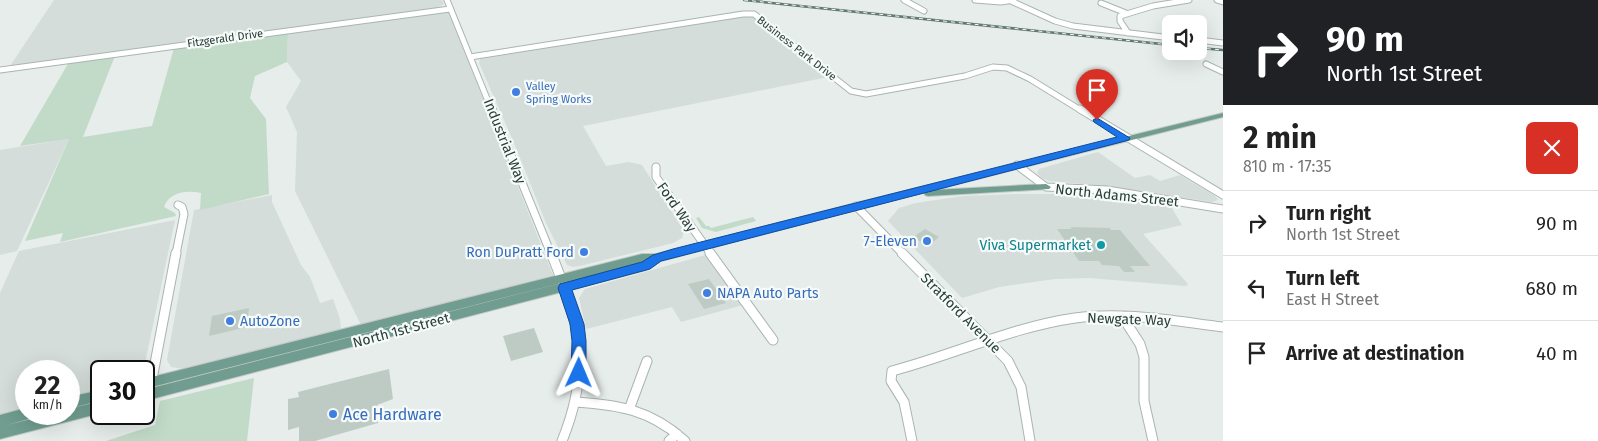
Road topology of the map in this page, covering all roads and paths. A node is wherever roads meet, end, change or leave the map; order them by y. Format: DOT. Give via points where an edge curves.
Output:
graph roads {
  1 [pos="447,0"];
  2 [pos="904,0"];
  3 [pos="975,0"];
  4 [pos="1012,0"];
  5 [pos="1189,0"];
  6 [pos="1101,3"];
  7 [pos="450,9"];
  8 [pos="924,11"];
  9 [pos="1126,13"];
  10 [pos="1128,33"];
  11 [pos="1162,37"];
  12 [pos="1207,41"];
  13 [pos="1223,43"];
  14 [pos="470,57"];
  15 [pos="1206,64"];
  16 [pos="0,70"];
  17 [pos="1223,72"];
  18 [pos="1223,114"];
  19 [pos="1125,138"];
  20 [pos="1017,165"];
  21 [pos="656,166"];
  22 [pos="1046,187"];
  23 [pos="1212,189"];
  24 [pos="906,193"];
  25 [pos="1223,196"];
  26 [pos="178,205"];
  27 [pos="856,206"];
  28 [pos="1208,206"];
  29 [pos="1223,209"];
  30 [pos="704,245"];
  31 [pos="562,283"];
  32 [pos="1122,316"];
  33 [pos="1223,327"];
  34 [pos="773,340"];
  35 [pos="988,340"];
  36 [pos="153,360"];
  37 [pos="647,361"];
  38 [pos="155,387"];
  39 [pos="576,402"];
  40 [pos="630,407"];
  41 [pos="90,410"];
  42 [pos="15,417"];
  43 [pos="0,420"];
  44 [pos="0,433"];
  45 [pos="677,438"];
  46 [pos="562,441"];
  47 [pos="912,441"];
  48 [pos="1030,441"];
  49 [pos="1153,441"];
  1 -- 7 [label="street, Industrial Way"];
  2 -- 8 [label="street"];
  3 -- 4 [label="street"];
  4 -- 10 [label="street" via="1069,25"];
  5 -- 9 [label="street"];
  6 -- 9 [label="street"];
  7 -- 14 [label="street, Industrial Way"];
  7 -- 16 [label="street, Fitzgerald Drive"];
  9 -- 10 [label="street" via="1120,16 1120,21"];
  10 -- 11 [label="street"];
  12 -- 13 [label="street"];
  14 -- 19 [label="street, Business Park Drive" via="746,13 760,17 857,93 957,77 990,68 1007,68"];
  14 -- 31 [label="street, Industrial Way"];
  15 -- 17 [label="street"];
  18 -- 19 [label="main road, North 1st Street"];
  19 -- 20 [label="main road, North 1st Street"];
  19 -- 23 [label="street"];
  20 -- 22 [label="street, North Adams Street"];
  20 -- 24 [label="main road, North 1st Street"];
  21 -- 30 [label="street, Ford Way" via="656,177"];
  22 -- 24 [label="main road"];
  22 -- 28 [label="street, North Adams Street" via="1107,190"];
  23 -- 25 [label="street"];
  23 -- 28 [label="street" via="1222,202"];
  24 -- 27 [label="main road, North 1st Street"];
  26 -- 36 [label="street" via="184,214"];
  27 -- 30 [label="main road, North 1st Street"];
  27 -- 35 [label="street, Stratford Avenue"];
  28 -- 29 [label="street, North Adams Street"];
  30 -- 31 [label="main road, North 1st Street" via="657,258 646,266"];
  30 -- 34 [label="street, Ford Way"];
  31 -- 38 [label="main road, North 1st Street"];
  31 -- 39 [label="street, Industrial Way" via="577,324"];
  32 -- 33 [label="street, Newgate Way"];
  32 -- 35 [label="street, Newgate Way" via="1047,323"];
  32 -- 49 [label="street" via="1140,344 1144,357 1144,401"];
  35 -- 47 [label="street, Newgate Way" via="892,371 891,381 906,406"];
  35 -- 48 [label="street, Stratford Avenue" via="1008,360 1018,379"];
  37 -- 40 [label="street"];
  39 -- 40 [label="street"];
  39 -- 46 [label="street, Industrial Way"];
  40 -- 45 [label="street" via="662,422"];
  41 -- 44 [label="main road"];
  42 -- 43 [label="main road"];
}
